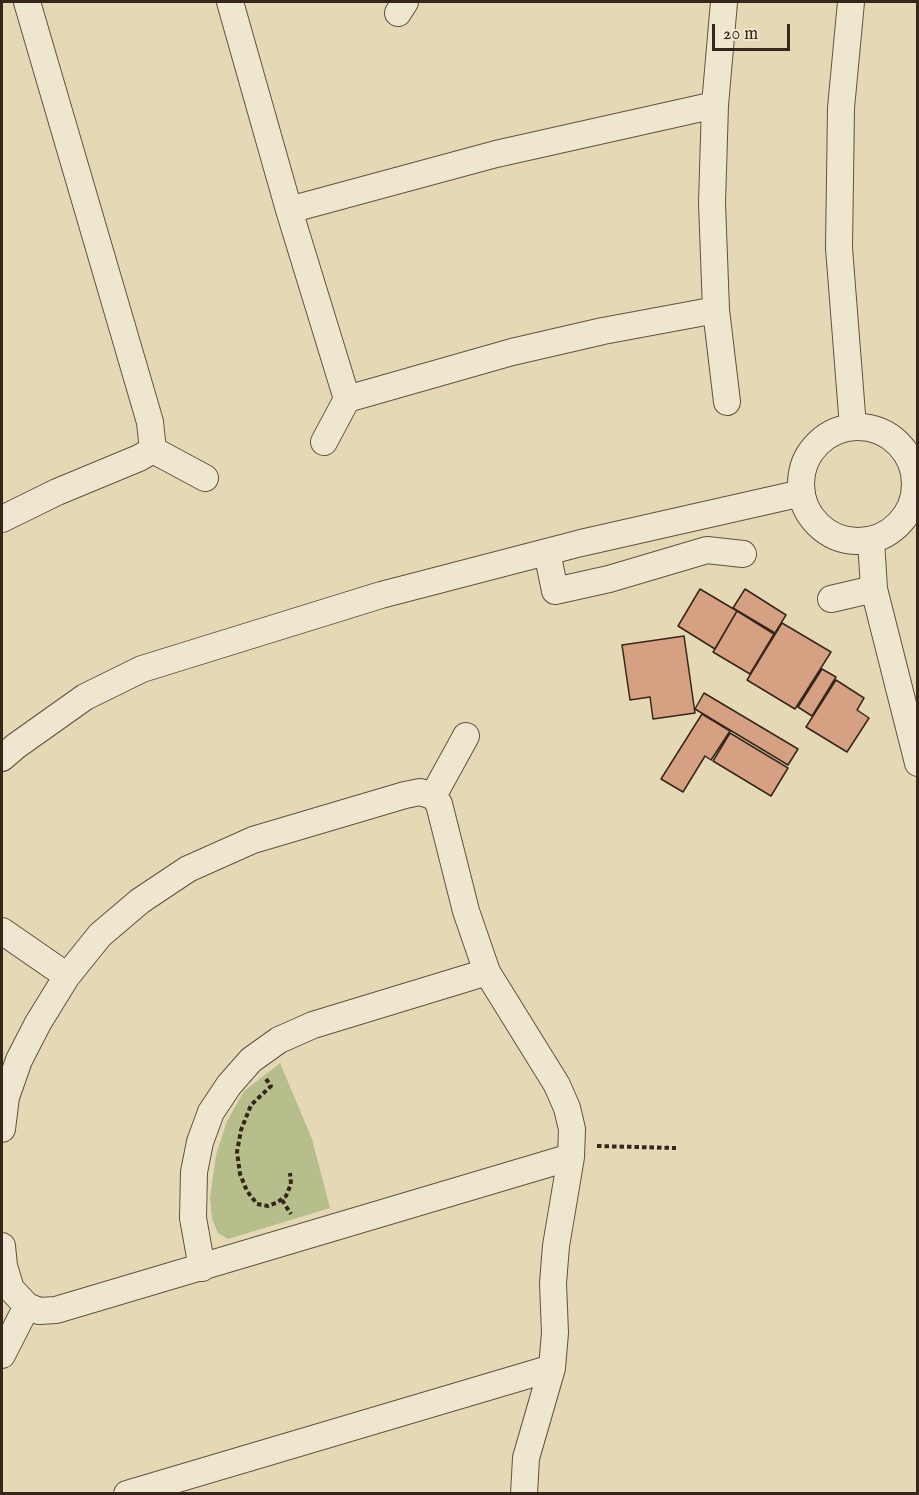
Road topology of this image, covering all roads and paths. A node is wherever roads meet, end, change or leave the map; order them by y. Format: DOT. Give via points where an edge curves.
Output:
graph roads {
  1 [pos="27,2"];
  2 [pos="230,2"];
  3 [pos="724,2"];
  4 [pos="850,2"];
  5 [pos="715,105"];
  6 [pos="289,210"];
  7 [pos="716,310"];
  8 [pos="347,399"];
  9 [pos="727,402"];
  10 [pos="853,428"];
  11 [pos="324,442"];
  12 [pos="153,450"];
  13 [pos="916,475"];
  14 [pos="205,478"];
  15 [pos="802,493"];
  16 [pos="2,519"];
  17 [pos="871,540"];
  18 [pos="547,552"];
  19 [pos="743,554"];
  20 [pos="874,589"];
  21 [pos="831,599"];
  22 [pos="466,736"];
  23 [pos="2,758"];
  24 [pos="918,763"];
  25 [pos="433,796"];
  26 [pos="2,931"];
  27 [pos="487,972"];
  28 [pos="67,976"];
  29 [pos="251,1060"];
  30 [pos="2,1129"];
  31 [pos="676,1148"];
  32 [pos="572,1151"];
  33 [pos="290,1173"];
  34 [pos="2,1246"];
  35 [pos="202,1268"];
  36 [pos="27,1306"];
  37 [pos="2,1355"];
  38 [pos="552,1368"];
  39 [pos="127,1494"];
  40 [pos="524,1494"];
  1 -- 12 [label="street" via="150,422"];
  2 -- 6 [label="street"];
  3 -- 5 [label="street"];
  4 -- 10 [label="street" via="841,108 839,248"];
  5 -- 6 [label="street" via="496,154"];
  5 -- 7 [label="street" via="712,203"];
  6 -- 8 [label="street"];
  7 -- 8 [label="street" via="603,330"];
  7 -- 9 [label="street"];
  8 -- 11 [label="street"];
  10 -- 13 [label="street" via="872,429 897,442"];
  10 -- 15 [label="street" via="831,434 811,453 803,472"];
  12 -- 14 [label="street"];
  12 -- 16 [label="street"];
  13 -- 17 [label="street" via="915,492 905,517 884,535"];
  15 -- 17 [label="street" via="806,507 823,529 846,540"];
  15 -- 18 [label="street"];
  17 -- 20 [label="street"];
  18 -- 19 [label="street" via="555,591 708,550"];
  18 -- 23 [label="street" via="381,596 142,669 86,697"];
  20 -- 21 [label="street"];
  20 -- 24 [label="street"];
  22 -- 25 [label="street"];
  25 -- 27 [label="street" via="439,804 466,911"];
  25 -- 28 [label="street" via="420,792 405,795 253,840 188,869 140,901 100,935"];
  26 -- 28 [label="street"];
  27 -- 29 [label="street" via="313,1025 279,1040"];
  27 -- 32 [label="street" via="557,1085 572,1130"];
  28 -- 30 [label="street" via="19,1060 6,1097"];
  29 -- 33 [label="path" via="270,1086 251,1105 241,1130 237,1152 240,1174 257,1204 268,1206 286,1196"];
  29 -- 35 [label="street" via="211,1112 200,1142 194,1172 193,1218"];
  31 -- 32 [label="path"];
  32 -- 35 [label="street"];
  32 -- 38 [label="street" via="555,1255"];
  34 -- 36 [label="street" via="11,1289"];
  35 -- 36 [label="street" via="56,1310 39,1311"];
  36 -- 37 [label="street"];
  38 -- 39 [label="street"];
  38 -- 40 [label="street" via="526,1458"];
}
